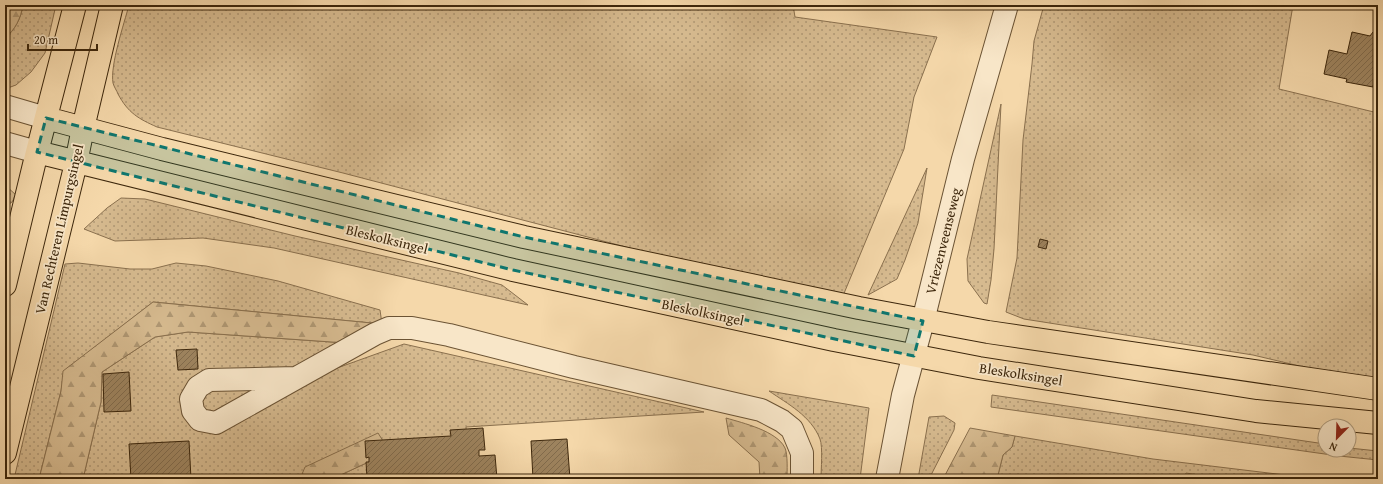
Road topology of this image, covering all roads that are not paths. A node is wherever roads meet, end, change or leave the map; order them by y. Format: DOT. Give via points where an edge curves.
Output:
graph roads {
  1 [pos="75,5"];
  2 [pos="112,5"];
  3 [pos="1007,5"];
  4 [pos="5,106"];
  5 [pos="46,118"];
  6 [pos="83,128"];
  7 [pos="5,143"];
  8 [pos="37,152"];
  9 [pos="76,163"];
  10 [pos="5,285"];
  11 [pos="923,321"];
  12 [pos="914,356"];
  13 [pos="296,378"];
  14 [pos="1378,389"];
  15 [pos="1378,423"];
  16 [pos="5,453"];
  17 [pos="802,479"];
  18 [pos="888,479"];
  1 -- 5 [label="main road"];
  2 -- 6 [label="main road, Van Rechteren Limpurgsingel"];
  3 -- 11 [label="street, Vriezenveenseweg" via="962,159"];
  4 -- 5 [label="street"];
  5 -- 6 [label="main road"];
  5 -- 8 [label="main road"];
  6 -- 9 [label="main road, Van Rechteren Limpurgsingel"];
  6 -- 11 [label="main road" via="524,237"];
  7 -- 8 [label="street"];
  8 -- 9 [label="main road, Bleskolksingel"];
  8 -- 10 [label="main road"];
  9 -- 12 [label="main road, Bleskolksingel" via="513,270"];
  9 -- 16 [label="main road, Van Rechteren Limpurgsingel"];
  11 -- 12 [label="street, Vriezenveenseweg"];
  11 -- 14 [label="main road"];
  12 -- 15 [label="main road, Bleskolksingel" via="1256,411"];
  12 -- 18 [label="street, Vriezenveenseweg" via="903,395"];
  13 -- 17 [label="street" via="389,328 412,328 449,335 760,410 792,429 802,453"];
}
